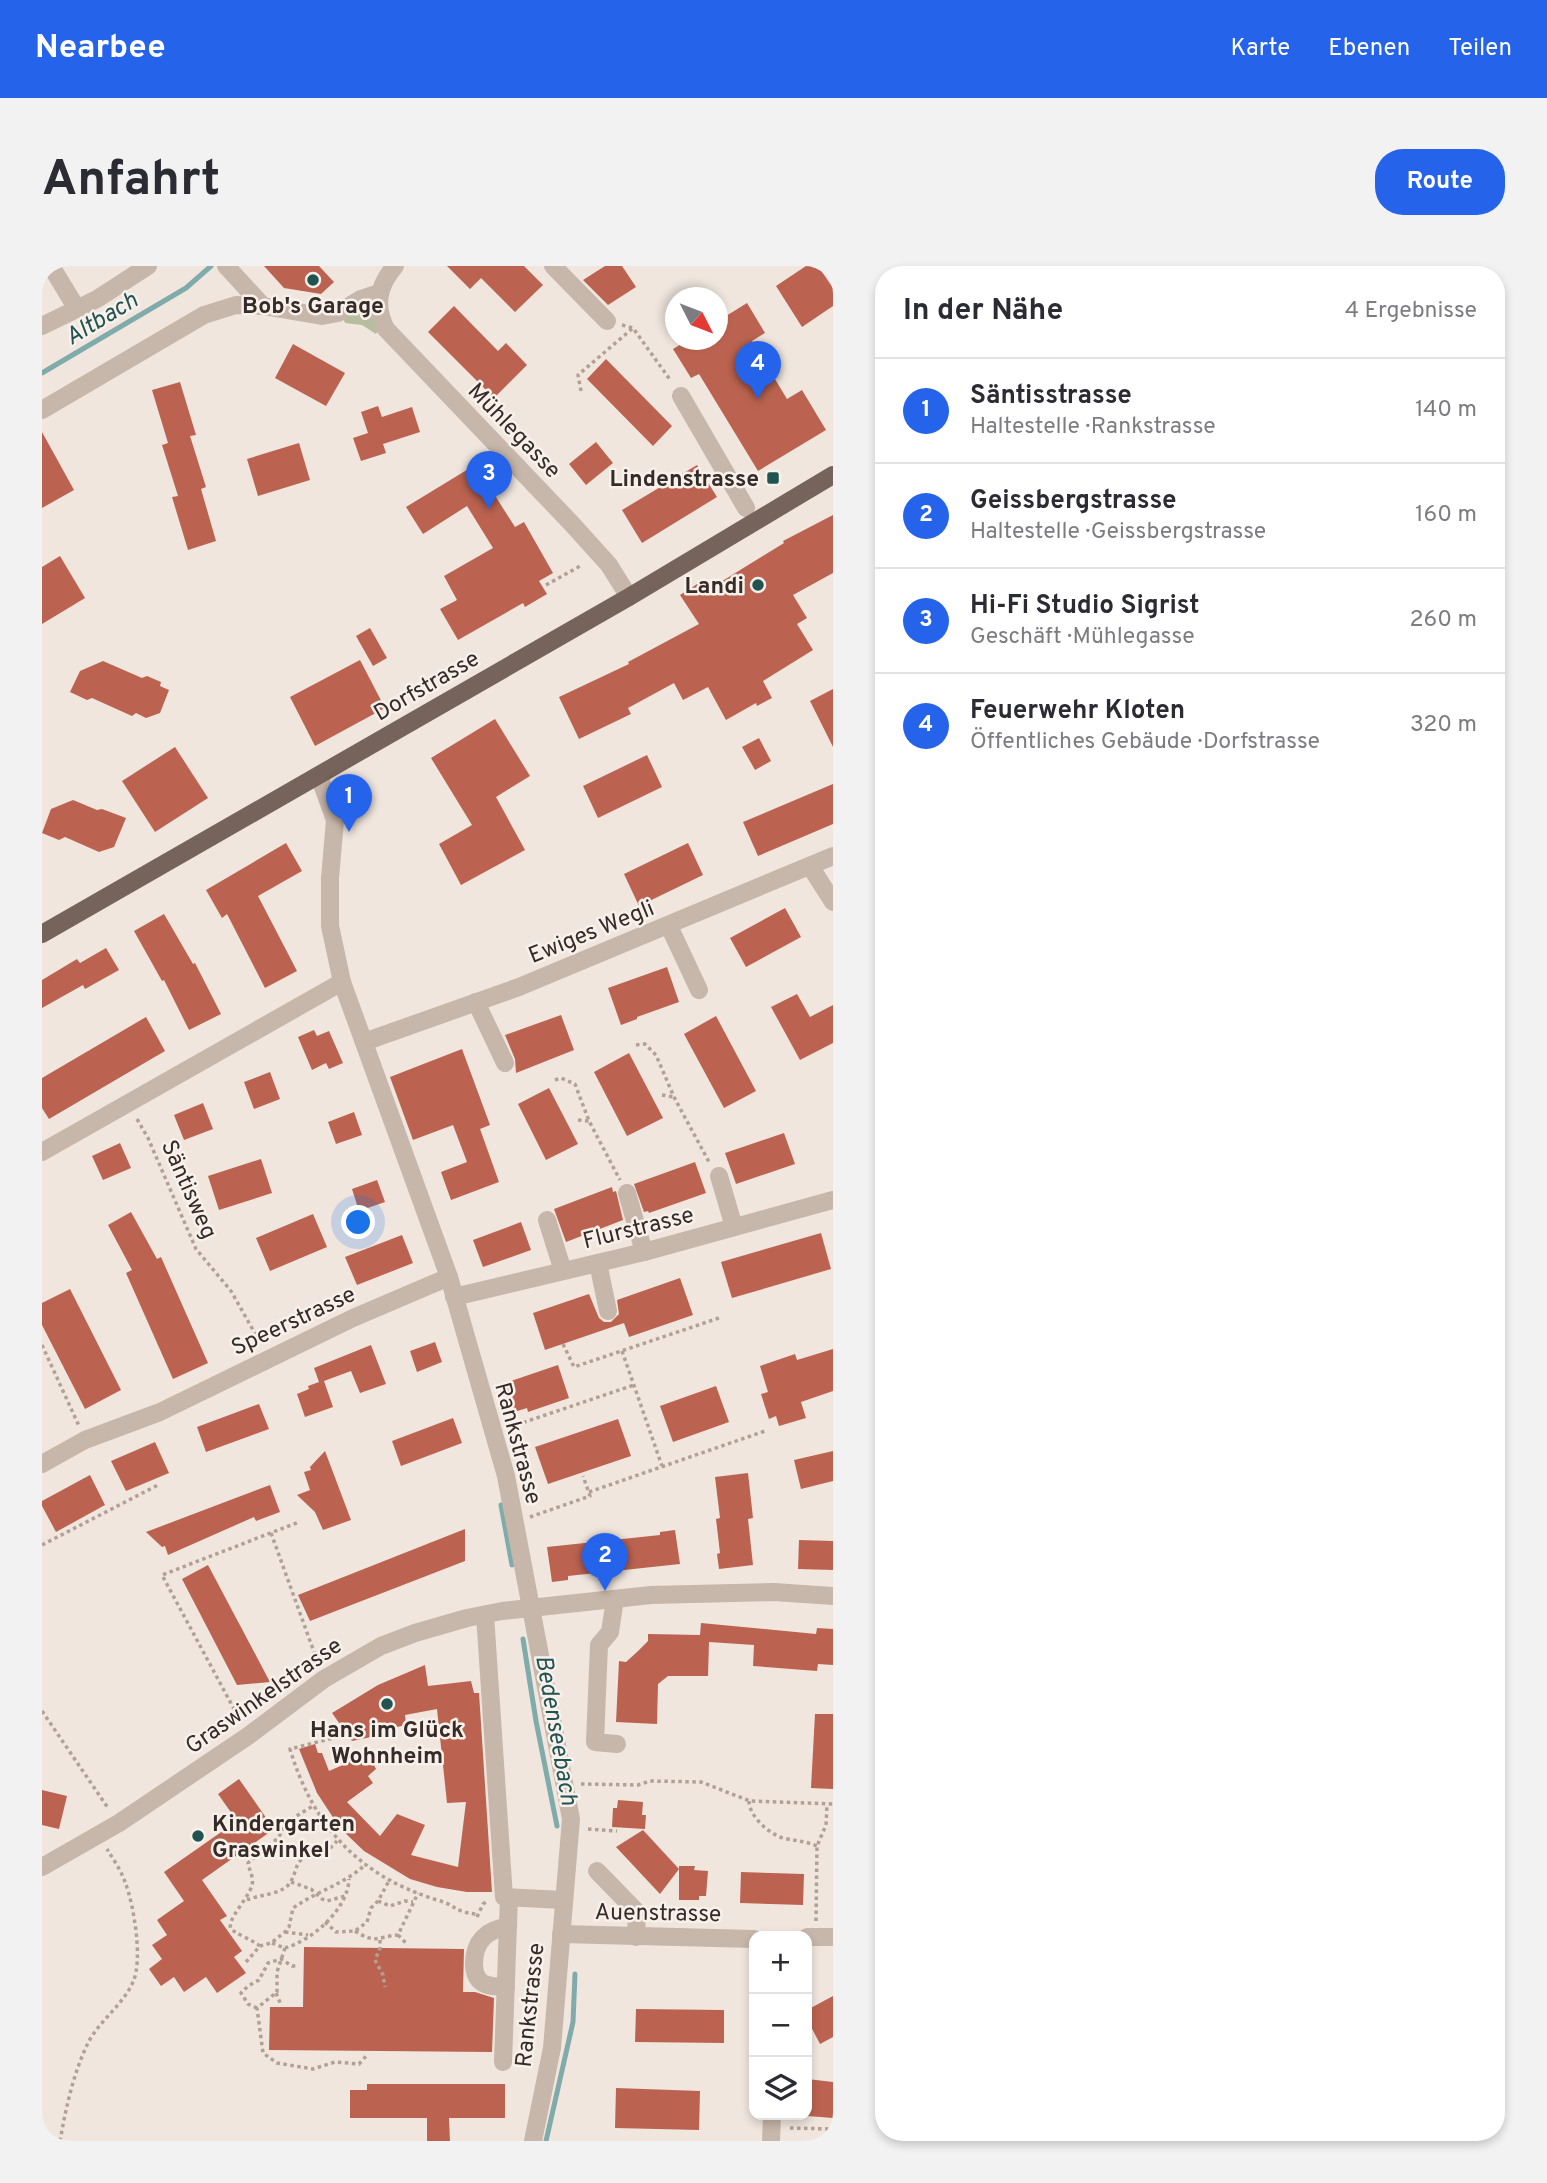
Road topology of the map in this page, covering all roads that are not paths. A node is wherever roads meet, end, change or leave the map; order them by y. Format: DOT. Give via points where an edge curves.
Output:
graph roads {
  1 [pos="51,266"];
  2 [pos="148,266"];
  3 [pos="226,266"];
  4 [pos="396,266"];
  5 [pos="553,266"];
  6 [pos="379,293"];
  7 [pos="264,306"];
  8 [pos="78,309"];
  9 [pos="607,321"];
  10 [pos="42,326"];
  11 [pos="681,396"];
  12 [pos="42,410"];
  13 [pos="833,475"];
  14 [pos="746,508"];
  15 [pos="629,597"];
  16 [pos="319,776"];
  17 [pos="833,856"];
  18 [pos="810,866"];
  19 [pos="833,902"];
  20 [pos="669,926"];
  21 [pos="42,934"];
  22 [pos="342,982"];
  23 [pos="699,990"];
  24 [pos="476,1002"];
  25 [pos="364,1042"];
  26 [pos="505,1063"];
  27 [pos="42,1152"];
  28 [pos="719,1175"];
  29 [pos="627,1193"];
  30 [pos="833,1200"];
  31 [pos="547,1220"];
  32 [pos="734,1227"];
  33 [pos="644,1252"];
  34 [pos="598,1263"];
  35 [pos="563,1271"];
  36 [pos="449,1277"];
  37 [pos="454,1297"];
  38 [pos="608,1311"];
  39 [pos="42,1464"];
  40 [pos="833,1596"];
  41 [pos="615,1599"];
  42 [pos="531,1608"];
  43 [pos="485,1615"];
  44 [pos="617,1744"];
  45 [pos="42,1867"];
  46 [pos="597,1871"];
  47 [pos="506,1897"];
  48 [pos="564,1900"];
  49 [pos="508,1927"];
  50 [pos="812,1932"];
  51 [pos="561,1934"];
  52 [pos="636,1937"];
  53 [pos="833,1937"];
  54 [pos="749,1939"];
  55 [pos="506,1987"];
  56 [pos="503,2062"];
  57 [pos="533,2141"];
  1 -- 8 [label="street"];
  2 -- 8 [label="street"];
  3 -- 7 [label="street"];
  4 -- 6 [label="street"];
  5 -- 9 [label="street"];
  6 -- 7 [label="street" via="322,316"];
  6 -- 15 [label="street, Mühlegasse" via="386,329 572,524 609,565"];
  7 -- 12 [label="street" via="236,305 204,315"];
  8 -- 10 [label="street"];
  11 -- 14 [label="street"];
  13 -- 15 [label="main road, Dorfstrasse"];
  15 -- 16 [label="main road, Dorfstrasse"];
  16 -- 21 [label="main road, Dorfstrasse"];
  16 -- 22 [label="street, Rankstrasse" via="335,820 330,926"];
  17 -- 18 [label="street, Ewiges Wegli"];
  18 -- 19 [label="street"];
  18 -- 20 [label="street, Ewiges Wegli"];
  20 -- 23 [label="street"];
  20 -- 24 [label="street, Ewiges Wegli"];
  22 -- 25 [label="street, Rankstrasse"];
  22 -- 27 [label="street"];
  24 -- 25 [label="street, Ewiges Wegli"];
  24 -- 26 [label="street"];
  25 -- 36 [label="street, Rankstrasse"];
  28 -- 32 [label="street"];
  29 -- 33 [label="street"];
  30 -- 32 [label="street, Flurstrasse"];
  31 -- 35 [label="street"];
  32 -- 33 [label="street, Flurstrasse"];
  33 -- 34 [label="street, Flurstrasse"];
  34 -- 35 [label="street, Flurstrasse"];
  34 -- 38 [label="street"];
  35 -- 37 [label="street, Flurstrasse"];
  36 -- 37 [label="street, Rankstrasse"];
  36 -- 39 [label="street, Speerstrasse" via="160,1412 85,1440"];
  37 -- 42 [label="street, Rankstrasse" via="506,1476"];
  40 -- 41 [label="street, Graswinkelstrasse" via="691,1593"];
  41 -- 42 [label="street, Graswinkelstrasse"];
  41 -- 44 [label="street" via="610,1632 599,1646 595,1742"];
  42 -- 43 [label="street, Graswinkelstrasse"];
  42 -- 48 [label="street, Rankstrasse" via="571,1819"];
  43 -- 45 [label="street, Graswinkelstrasse" via="381,1646 324,1679 119,1823"];
  43 -- 47 [label="street"];
  46 -- 52 [label="street" via="637,1912"];
  47 -- 48 [label="street"];
  47 -- 49 [label="street"];
  48 -- 51 [label="street, Rankstrasse"];
  49 -- 55 [label="street"];
  49 -- 55 [label="street" via="484,1936 474,1951 478,1979 486,1985"];
  50 -- 53 [label="street"];
  51 -- 52 [label="street, Auenstrasse"];
  51 -- 57 [label="street, Rankstrasse" via="552,2048"];
  52 -- 54 [label="street, Auenstrasse"];
  55 -- 56 [label="street"];
}
